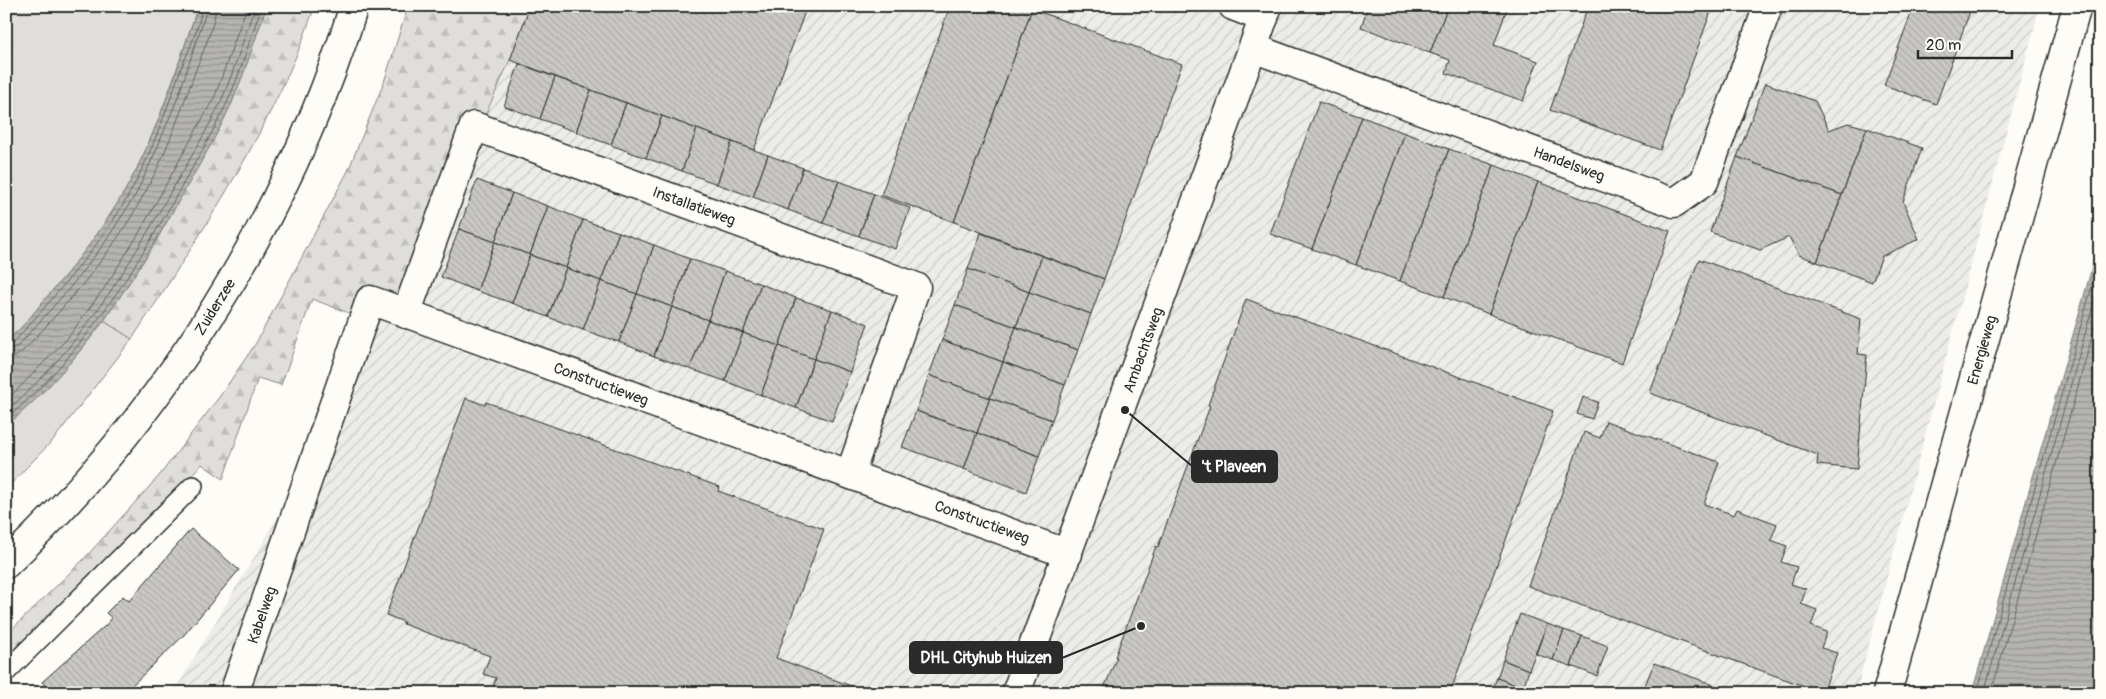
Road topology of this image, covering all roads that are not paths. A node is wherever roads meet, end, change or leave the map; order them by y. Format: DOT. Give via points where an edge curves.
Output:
graph roads {
  1 [pos="354,6"];
  2 [pos="1233,6"];
  3 [pos="1768,6"];
  4 [pos="2077,6"];
  5 [pos="1266,12"];
  6 [pos="1253,48"];
  7 [pos="406,314"];
  8 [pos="850,474"];
  9 [pos="193,486"];
  10 [pos="289,537"];
  11 [pos="1068,554"];
  12 [pos="6,564"];
  13 [pos="6,672"];
  14 [pos="234,693"];
  15 [pos="1016,693"];
  16 [pos="1887,693"];
  1 -- 12 [label="street, Zuiderzee" via="300,151 242,263 208,320 118,445 44,528"];
  2 -- 5 [label="street"];
  3 -- 6 [label="street, Handelsweg" via="1704,182 1674,203"];
  4 -- 16 [label="street, Energieweg"];
  5 -- 6 [label="street, Ambachtsweg"];
  6 -- 11 [label="street, Ambachtsweg"];
  7 -- 8 [label="street, Constructieweg"];
  7 -- 8 [label="street, Installatieweg" via="474,126 916,287"];
  7 -- 10 [label="street, Constructieweg" via="370,300"];
  8 -- 11 [label="street, Constructieweg"];
  9 -- 13 [label="lane"];
  10 -- 14 [label="street, Kabelweg"];
  11 -- 15 [label="street, Ambachtsweg"];
}
